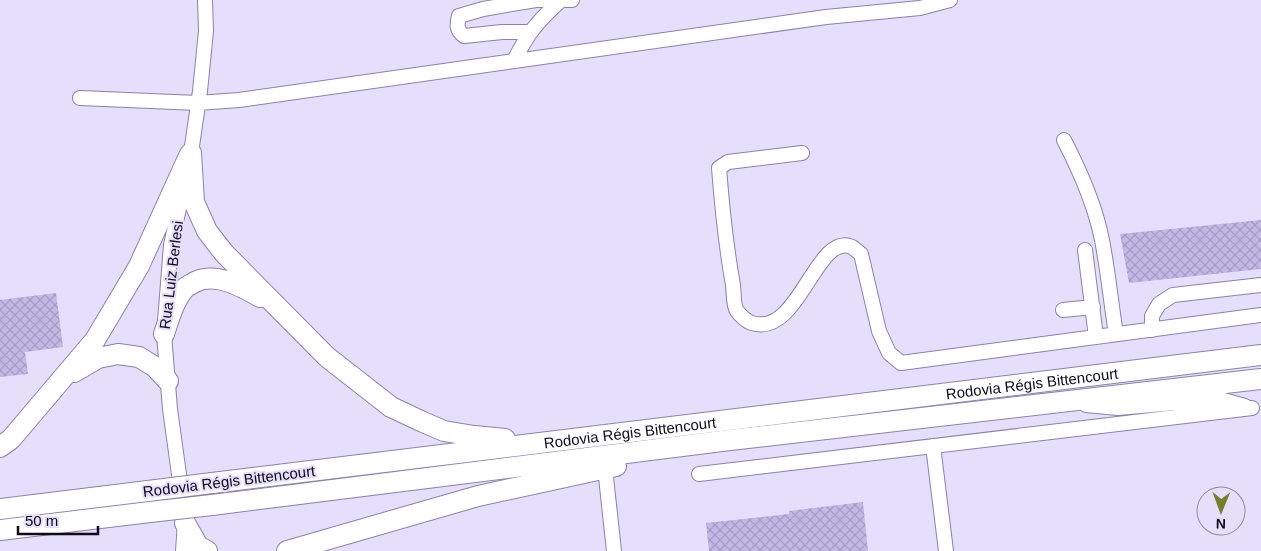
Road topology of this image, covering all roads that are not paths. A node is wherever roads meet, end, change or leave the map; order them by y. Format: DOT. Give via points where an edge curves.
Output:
graph roads {
  1 [pos="205,0"];
  2 [pos="564,0"];
  3 [pos="950,0"];
  4 [pos="529,32"];
  5 [pos="514,61"];
  6 [pos="80,98"];
  7 [pos="198,103"];
  8 [pos="1064,140"];
  9 [pos="802,153"];
  10 [pos="190,154"];
  11 [pos="1085,250"];
  12 [pos="1261,285"];
  13 [pos="275,305"];
  14 [pos="1093,307"];
  15 [pos="1063,310"];
  16 [pos="1261,314"];
  17 [pos="1152,330"];
  18 [pos="164,334"];
  19 [pos="1116,334"];
  20 [pos="1096,337"];
  21 [pos="1261,356"];
  22 [pos="1261,379"];
  23 [pos="60,381"];
  24 [pos="168,381"];
  25 [pos="1063,403"];
  26 [pos="1256,409"];
  27 [pos="632,433"];
  28 [pos="730,440"];
  29 [pos="933,446"];
  30 [pos="0,447"];
  31 [pos="605,468"];
  32 [pos="699,474"];
  33 [pos="0,509"];
  34 [pos="185,523"];
  35 [pos="0,530"];
  36 [pos="183,551"];
  37 [pos="207,551"];
  38 [pos="287,551"];
  39 [pos="614,551"];
  40 [pos="946,551"];
  1 -- 7 [label="street, Rua Luiz Berlesi" via="206,31"];
  2 -- 4 [label="street"];
  2 -- 4 [label="street" via="536,0 483,9 460,16 457,23 458,31 464,36"];
  3 -- 5 [label="street" via="920,8 816,19"];
  4 -- 5 [label="street"];
  5 -- 7 [label="street"];
  6 -- 7 [label="street"];
  7 -- 10 [label="street, Rua Luiz Berlesi"];
  8 -- 19 [label="street" via="1082,175 1098,224"];
  9 -- 20 [label="street" via="728,162 719,168 736,310 750,323 764,326 776,322 796,300 824,256 840,247 850,246 861,254 885,346 901,363"];
  10 -- 13 [label="highway" via="194,202 207,232"];
  10 -- 18 [label="street, Rua Luiz Berlesi" via="172,245"];
  10 -- 23 [label="highway" via="139,266 95,340"];
  11 -- 14 [label="street"];
  12 -- 17 [label="street" via="1173,295 1159,304 1152,316"];
  13 -- 18 [label="highway" via="224,280 204,278 185,287 173,307"];
  13 -- 27 [label="highway" via="327,357 392,407 444,431 501,439"];
  14 -- 15 [label="street"];
  14 -- 20 [label="street"];
  16 -- 17 [label="street"];
  17 -- 19 [label="street"];
  18 -- 24 [label="street, Rua Luiz Berlesi"];
  19 -- 20 [label="street"];
  21 -- 27 [label="highway, Rodovia Régis Bittencourt"];
  22 -- 25 [label="highway, Rodovia Régis Bittencourt"];
  23 -- 24 [label="highway" via="98,358 118,354 139,357 155,366"];
  23 -- 30 [label="highway" via="11,439"];
  24 -- 34 [label="street, Rua Luiz Berlesi"];
  25 -- 26 [label="street" via="1118,408 1220,399"];
  25 -- 28 [label="highway, Rodovia Régis Bittencourt"];
  26 -- 29 [label="street"];
  27 -- 33 [label="highway, Rodovia Régis Bittencourt, bridge"];
  28 -- 31 [label="highway"];
  28 -- 35 [label="highway, Rodovia Régis Bittencourt, bridge"];
  29 -- 32 [label="street"];
  29 -- 40 [label="street"];
  31 -- 38 [label="highway" via="478,496"];
  31 -- 39 [label="street"];
  34 -- 36 [label="street, Rua Luiz Berlesi"];
  34 -- 37 [label="highway" via="198,546"];
}
